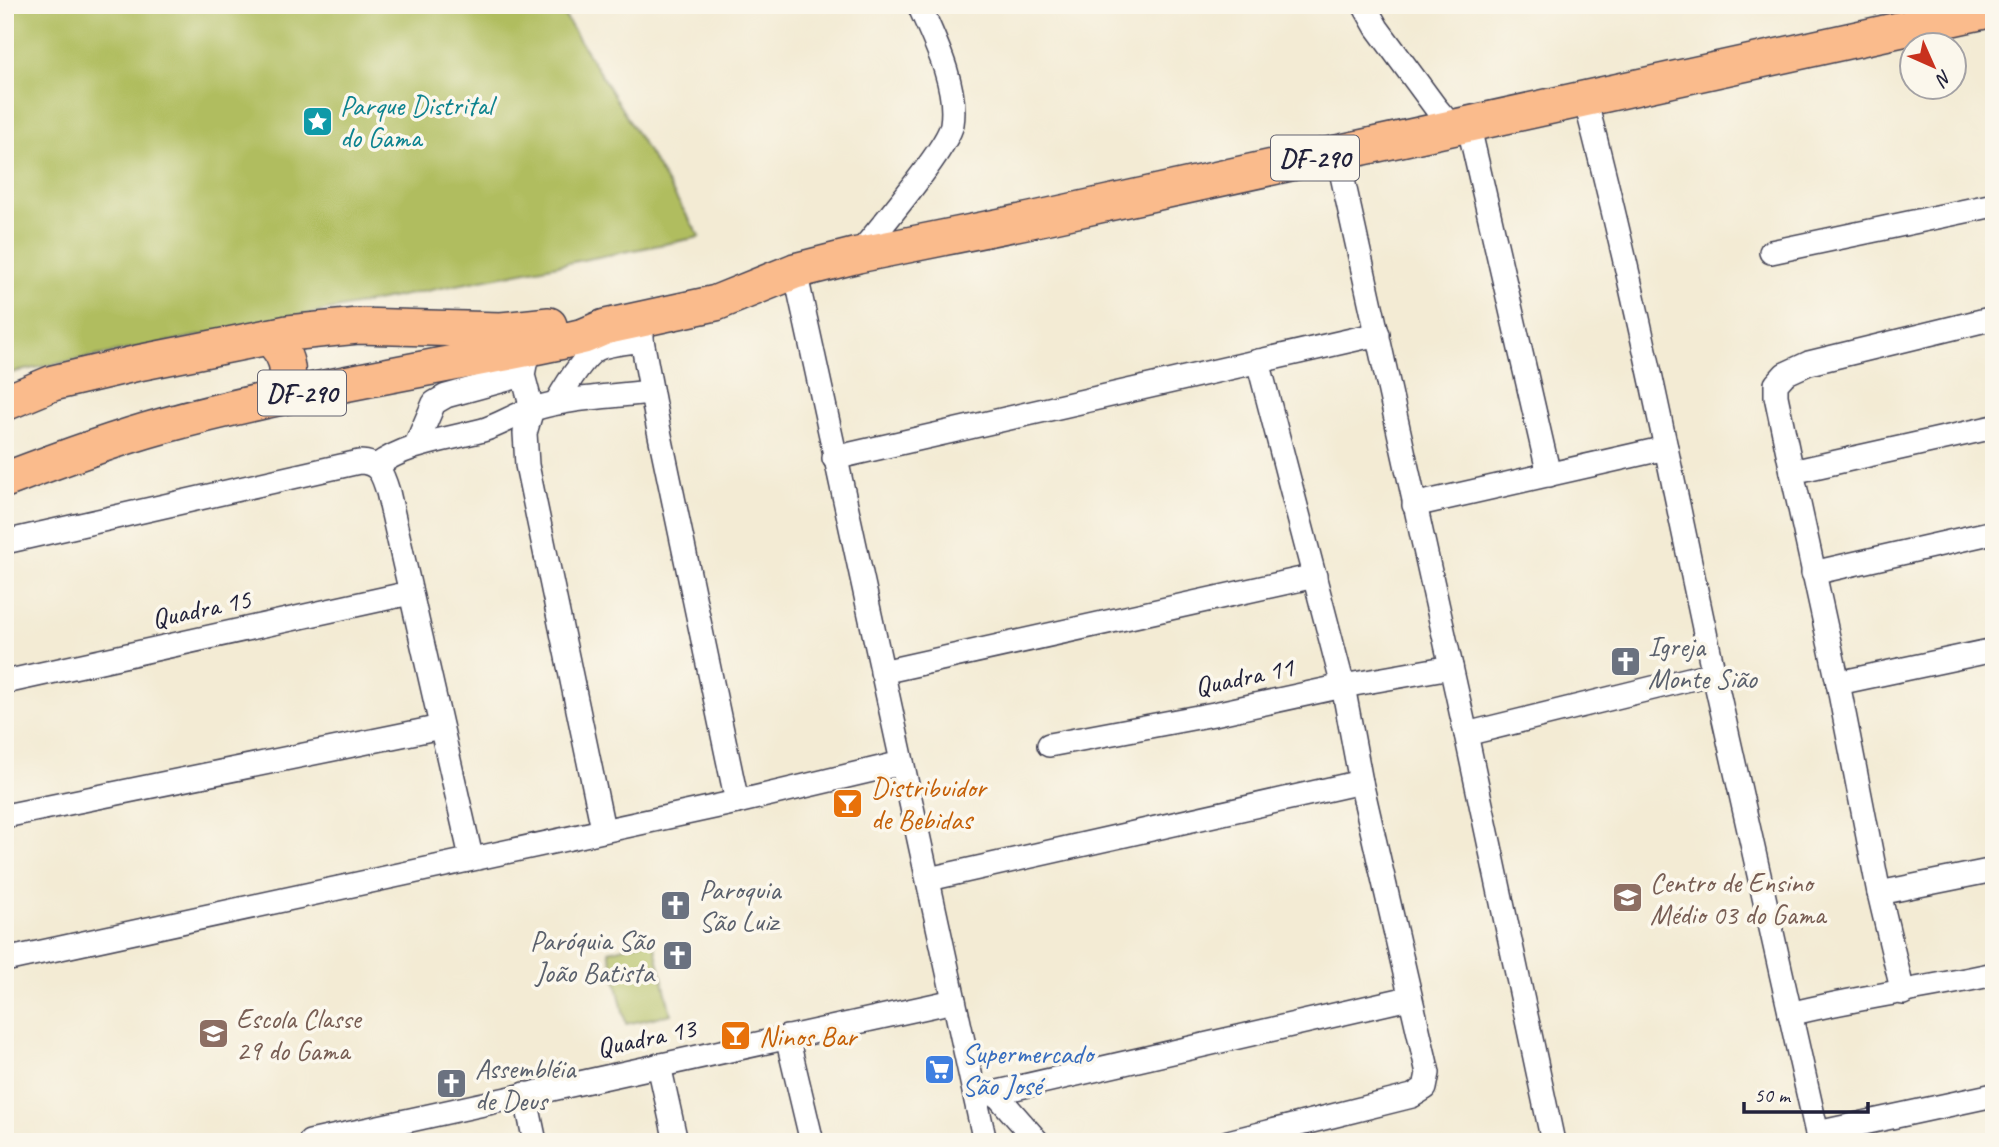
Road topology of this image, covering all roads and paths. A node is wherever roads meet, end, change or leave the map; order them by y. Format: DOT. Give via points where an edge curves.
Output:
graph roads {
  1 [pos="919,5"];
  2 [pos="1364,5"];
  3 [pos="1994,9"];
  4 [pos="1585,99"];
  5 [pos="1464,124"];
  6 [pos="1337,153"];
  7 [pos="1994,205"];
  8 [pos="1771,252"];
  9 [pos="858,255"];
  10 [pos="795,271"];
  11 [pos="1994,318"];
  12 [pos="605,327"];
  13 [pos="642,331"];
  14 [pos="1378,334"];
  15 [pos="268,337"];
  16 [pos="1258,361"];
  17 [pos="525,362"];
  18 [pos="651,392"];
  19 [pos="279,397"];
  20 [pos="5,403"];
  21 [pos="556,403"];
  22 [pos="532,409"];
  23 [pos="1994,427"];
  24 [pos="416,445"];
  25 [pos="1666,448"];
  26 [pos="834,458"];
  27 [pos="376,466"];
  28 [pos="1792,472"];
  29 [pos="1549,475"];
  30 [pos="5,480"];
  31 [pos="1414,505"];
  32 [pos="1994,533"];
  33 [pos="5,542"];
  34 [pos="1814,573"];
  35 [pos="1315,576"];
  36 [pos="410,593"];
  37 [pos="1994,650"];
  38 [pos="1451,667"];
  39 [pos="882,671"];
  40 [pos="1714,673"];
  41 [pos="5,682"];
  42 [pos="1838,683"];
  43 [pos="1343,686"];
  44 [pos="440,727"];
  45 [pos="1466,734"];
  46 [pos="1049,745"];
  47 [pos="902,763"];
  48 [pos="1361,782"];
  49 [pos="737,802"];
  50 [pos="5,816"];
  51 [pos="603,829"];
  52 [pos="471,858"];
  53 [pos="1994,870"];
  54 [pos="929,879"];
  55 [pos="1879,893"];
  56 [pos="5,960"];
  57 [pos="1994,974"];
  58 [pos="1903,993"];
  59 [pos="1409,998"];
  60 [pos="954,1001"];
  61 [pos="1790,1014"];
  62 [pos="787,1037"];
  63 [pos="659,1065"];
  64 [pos="525,1094"];
  65 [pos="986,1095"];
  66 [pos="1994,1095"];
  67 [pos="394,1133"];
  68 [pos="1818,1138"];
  69 [pos="310,1142"];
  70 [pos="536,1142"];
  71 [pos="676,1142"];
  72 [pos="812,1142"];
  73 [pos="985,1142"];
  74 [pos="1038,1142"];
  75 [pos="1228,1142"];
  76 [pos="1553,1142"];
  1 -- 9 [label="street" via="953,98 952,126"];
  2 -- 5 [label="street" via="1447,121"];
  3 -- 4 [label="highway, DF-290"];
  4 -- 5 [label="highway, DF-290"];
  4 -- 25 [label="street"];
  5 -- 6 [label="highway, DF-290"];
  5 -- 29 [label="street"];
  6 -- 9 [label="highway, DF-290"];
  6 -- 14 [label="street"];
  7 -- 8 [label="street"];
  9 -- 10 [label="highway, DF-290"];
  10 -- 13 [label="highway, DF-290"];
  10 -- 26 [label="street"];
  11 -- 28 [label="street" via="1809,363 1785,374 1776,384 1776,396"];
  12 -- 13 [label="highway, DF-290"];
  12 -- 15 [label="highway, DF-290" via="587,323 501,330 359,326"];
  12 -- 17 [label="highway, DF-290"];
  13 -- 18 [label="street"];
  13 -- 21 [label="street" via="594,351"];
  14 -- 16 [label="street"];
  14 -- 31 [label="street"];
  15 -- 19 [label="highway" via="287,361 287,381"];
  15 -- 20 [label="highway, DF-290" via="53,383"];
  16 -- 26 [label="street"];
  16 -- 35 [label="street"];
  17 -- 19 [label="highway, DF-290"];
  17 -- 22 [label="street"];
  17 -- 24 [label="street" via="434,403"];
  18 -- 21 [label="street"];
  18 -- 49 [label="street"];
  19 -- 30 [label="highway, DF-290" via="162,426"];
  21 -- 22 [label="street"];
  22 -- 24 [label="street" via="486,429"];
  22 -- 51 [label="street" via="525,433 527,464"];
  23 -- 28 [label="street"];
  24 -- 27 [label="street"];
  25 -- 29 [label="street"];
  25 -- 40 [label="street"];
  26 -- 39 [label="street"];
  27 -- 33 [label="street" via="359,462"];
  27 -- 36 [label="street" via="388,492"];
  28 -- 34 [label="street"];
  29 -- 31 [label="street"];
  31 -- 38 [label="street"];
  32 -- 34 [label="street"];
  34 -- 42 [label="street"];
  35 -- 39 [label="street"];
  35 -- 43 [label="street"];
  36 -- 41 [label="street, Quadra 15"];
  36 -- 44 [label="street"];
  37 -- 42 [label="street"];
  38 -- 43 [label="street, Quadra 11"];
  38 -- 45 [label="street"];
  39 -- 47 [label="street"];
  40 -- 45 [label="street"];
  40 -- 61 [label="street"];
  42 -- 55 [label="street"];
  43 -- 46 [label="street, Quadra 11"];
  43 -- 48 [label="street"];
  44 -- 50 [label="street"];
  44 -- 52 [label="street"];
  45 -- 76 [label="street"];
  47 -- 49 [label="street"];
  47 -- 54 [label="street"];
  48 -- 54 [label="street"];
  48 -- 59 [label="street"];
  49 -- 51 [label="street"];
  51 -- 52 [label="street"];
  52 -- 56 [label="street"];
  53 -- 55 [label="street"];
  54 -- 60 [label="street"];
  55 -- 58 [label="street"];
  57 -- 58 [label="street"];
  58 -- 61 [label="street"];
  59 -- 65 [label="street"];
  59 -- 75 [label="street" via="1428,1073 1425,1088 1412,1096"];
  60 -- 62 [label="street, Quadra 13"];
  60 -- 65 [label="street"];
  61 -- 68 [label="street"];
  62 -- 63 [label="street, Quadra 13"];
  62 -- 72 [label="street"];
  63 -- 64 [label="street, Quadra 13"];
  63 -- 71 [label="street"];
  64 -- 67 [label="street, Quadra 13"];
  64 -- 70 [label="street"];
  65 -- 73 [label="street"];
  65 -- 74 [label="street"];
  66 -- 68 [label="street"];
  67 -- 69 [label="street, Quadra 13"];
}
